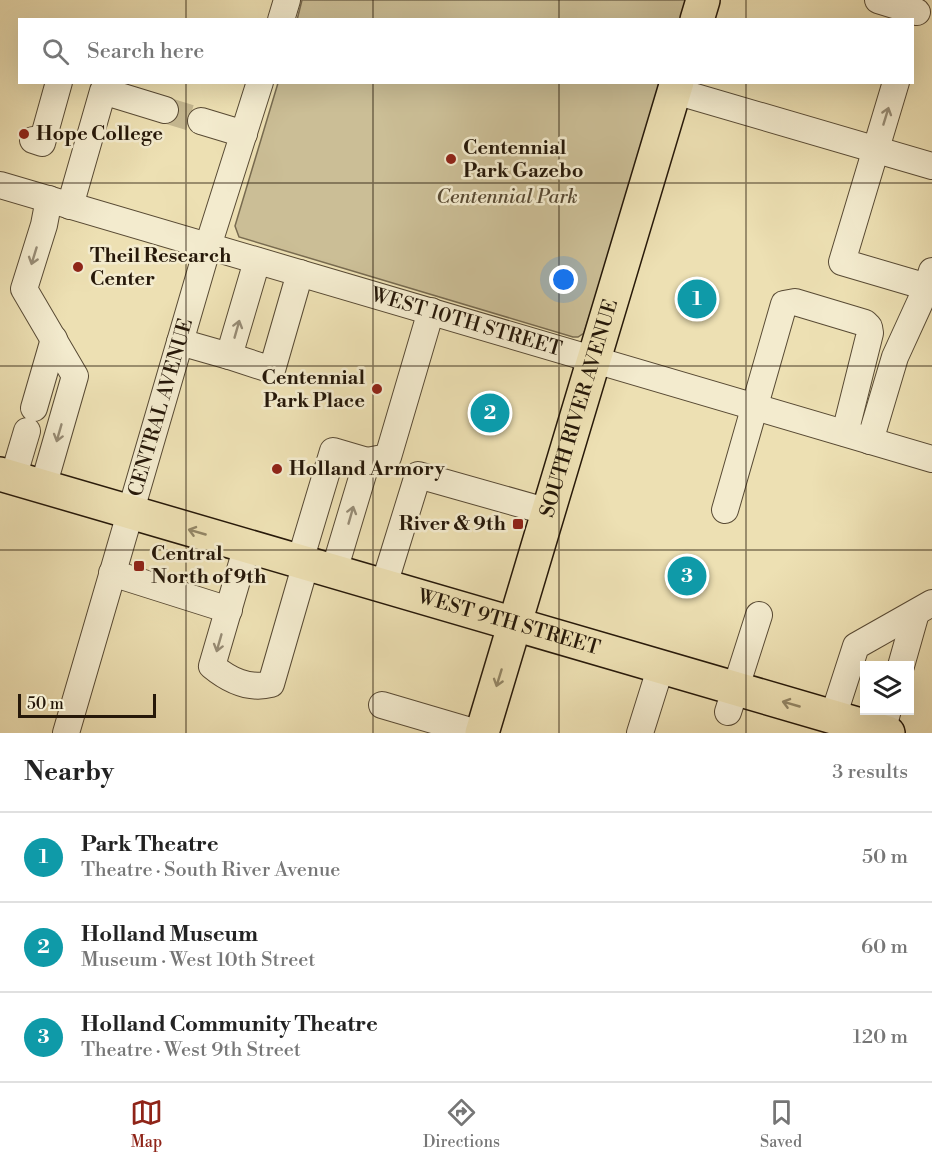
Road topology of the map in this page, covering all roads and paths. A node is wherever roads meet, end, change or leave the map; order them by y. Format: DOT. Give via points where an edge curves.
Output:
graph roads {
  1 [pos="287,0"];
  2 [pos="703,0"];
  3 [pos="878,0"];
  4 [pos="917,13"];
  5 [pos="282,18"];
  6 [pos="698,18"];
  7 [pos="58,84"];
  8 [pos="259,84"];
  9 [pos="895,84"];
  10 [pos="676,87"];
  11 [pos="165,110"];
  12 [pos="201,121"];
  13 [pos="244,134"];
  14 [pos="33,140"];
  15 [pos="875,149"];
  16 [pos="932,166"];
  17 [pos="0,185"];
  18 [pos="60,202"];
  19 [pos="208,246"];
  20 [pos="257,261"];
  21 [pos="300,273"];
  22 [pos="930,279"];
  23 [pos="430,312"];
  24 [pos="54,339"];
  25 [pos="180,342"];
  26 [pos="229,356"];
  27 [pos="594,359"];
  28 [pos="755,406"];
  29 [pos="845,433"];
  30 [pos="870,441"];
  31 [pos="932,459"];
  32 [pos="367,461"];
  33 [pos="19,479"];
  34 [pos="724,510"];
  35 [pos="130,512"];
  36 [pos="549,512"];
  37 [pos="247,546"];
  38 [pos="313,565"];
  39 [pos="112,573"];
  40 [pos="384,585"];
  41 [pos="924,608"];
  42 [pos="229,610"];
  43 [pos="759,615"];
  44 [pos="516,623"];
  45 [pos="903,661"];
  46 [pos="661,666"];
  47 [pos="732,700"];
  48 [pos="382,705"];
  49 [pos="833,717"];
  50 [pos="886,725"];
  51 [pos="66,733"];
  52 [pos="477,733"];
  53 [pos="482,733"];
  54 [pos="640,733"];
  1 -- 5 [label="street"];
  2 -- 6 [label="main road"];
  3 -- 4 [label="street"];
  7 -- 14 [label="street" via="42,143"];
  8 -- 13 [label="street, CENTRAL AVENUE"];
  15 -- 9 [label="street, one-way"];
  10 -- 15 [label="street"];
  10 -- 27 [label="main road, SOUTH RIVER AVENUE"];
  11 -- 18 [label="street" via="103,91"];
  12 -- 13 [label="street"];
  13 -- 19 [label="street, CENTRAL AVENUE"];
  15 -- 16 [label="street"];
  15 -- 22 [label="street" via="842,262"];
  17 -- 18 [label="street, WEST 10TH STREET"];
  18 -- 19 [label="street, WEST 10TH STREET"];
  18 -- 24 [label="street, one-way" via="44,225 24,289"];
  19 -- 20 [label="street, WEST 10TH STREET"];
  19 -- 25 [label="street, CENTRAL AVENUE"];
  20 -- 21 [label="street, WEST 10TH STREET"];
  26 -- 20 [label="street, one-way"];
  21 -- 23 [label="street, WEST 10TH STREET"];
  21 -- 26 [label="street" via="272,370"];
  22 -- 30 [label="street" via="895,357"];
  23 -- 27 [label="street, WEST 10TH STREET"];
  23 -- 32 [label="street" via="388,457"];
  24 -- 33 [label="street" via="30,420"];
  24 -- 33 [label="street, one-way" via="75,376"];
  25 -- 26 [label="street"];
  25 -- 35 [label="street, CENTRAL AVENUE"];
  27 -- 28 [label="street, WEST 10TH STREET"];
  27 -- 36 [label="main road, SOUTH RIVER AVENUE"];
  28 -- 29 [label="street, WEST 10TH STREET"];
  28 -- 29 [label="street" via="784,304 795,302 865,323 870,333"];
  28 -- 34 [label="street"];
  29 -- 30 [label="street, WEST 10TH STREET"];
  30 -- 31 [label="street, WEST 10TH STREET"];
  38 -- 32 [label="street, one-way"];
  32 -- 38 [label="street" via="333,451"];
  33 -- 35 [label="main road, WEST 9TH STREET"];
  37 -- 35 [label="main road, WEST 9TH STREET, one-way"];
  35 -- 39 [label="street, CENTRAL AVENUE"];
  36 -- 40 [label="street" via="418,475"];
  36 -- 44 [label="main road, SOUTH RIVER AVENUE"];
  37 -- 38 [label="main road, WEST 9TH STREET"];
  37 -- 42 [label="street"];
  38 -- 40 [label="main road, WEST 9TH STREET"];
  42 -- 38 [label="street, one-way" via="213,666 236,682 271,684"];
  39 -- 42 [label="street"];
  39 -- 51 [label="street, CENTRAL AVENUE"];
  40 -- 44 [label="main road, WEST 9TH STREET"];
  41 -- 45 [label="street"];
  41 -- 49 [label="street" via="856,646"];
  43 -- 47 [label="street"];
  44 -- 46 [label="main road, WEST 9TH STREET"];
  44 -- 53 [label="main road, SOUTH RIVER AVENUE, one-way"];
  46 -- 47 [label="main road, WEST 9TH STREET"];
  46 -- 54 [label="street"];
  49 -- 47 [label="main road, WEST 9TH STREET, one-way"];
  48 -- 52 [label="street"];
  49 -- 50 [label="main road, WEST 9TH STREET"];
}
